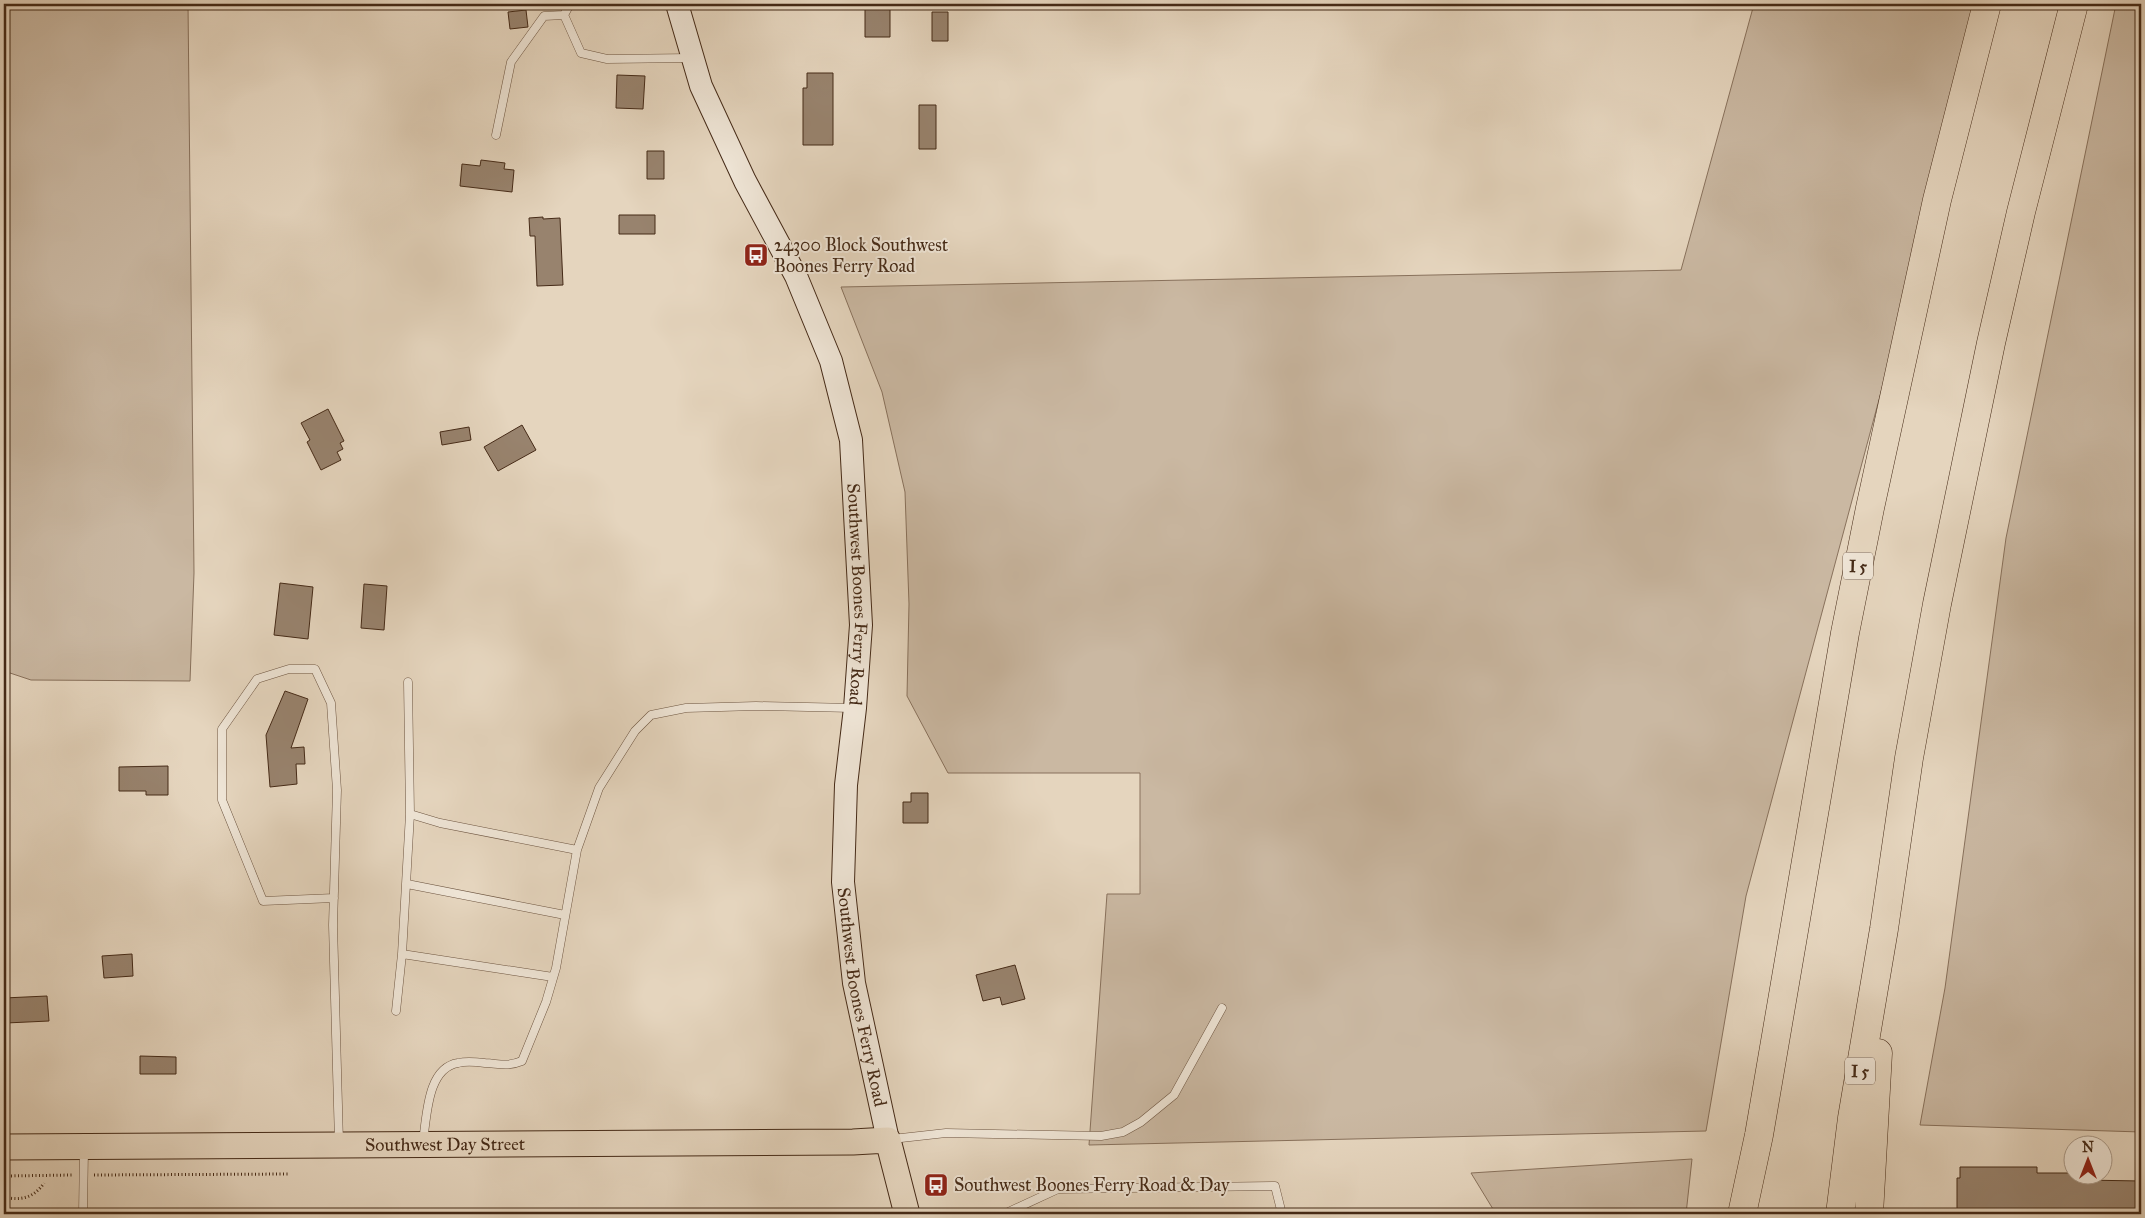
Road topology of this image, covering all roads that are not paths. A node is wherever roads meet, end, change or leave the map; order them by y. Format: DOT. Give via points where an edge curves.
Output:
graph roads {
  1 [pos="570,4"];
  2 [pos="677,4"];
  3 [pos="1987,4"];
  4 [pos="2074,4"];
  5 [pos="564,15"];
  6 [pos="693,58"];
  7 [pos="496,135"];
  8 [pos="408,682"];
  9 [pos="856,708"];
  10 [pos="410,814"];
  11 [pos="576,850"];
  12 [pos="407,884"];
  13 [pos="334,898"];
  14 [pos="565,915"];
  15 [pos="1884,929"];
  16 [pos="402,954"];
  17 [pos="553,977"];
  18 [pos="1222,1008"];
  19 [pos="396,1011"];
  20 [pos="1759,1135"];
  21 [pos="888,1140"];
  22 [pos="339,1144"];
  23 [pos="422,1144"];
  24 [pos="84,1147"];
  25 [pos="4,1148"];
  26 [pos="83,1214"];
  27 [pos="907,1214"];
  28 [pos="1004,1214"];
  29 [pos="1282,1214"];
  30 [pos="1742,1214"];
  31 [pos="1752,1214"];
  32 [pos="1840,1214"];
  33 [pos="1870,1214"];
  1 -- 5 [label="lane"];
  2 -- 6 [label="main road, Southwest Boones Ferry Road"];
  3 -- 20 [label="highway, I 5" via="1937,200 1870,508 1845,634"];
  4 -- 15 [label="highway, I 5" via="1991,343 1937,604 1908,758"];
  5 -- 6 [label="lane" via="581,53 607,60"];
  5 -- 7 [label="lane" via="544,16 511,62"];
  6 -- 9 [label="main road, Southwest Boones Ferry Road" via="701,86 745,181 796,276 831,361 851,440 861,602"];
  8 -- 10 [label="lane"];
  9 -- 11 [label="lane" via="686,708 651,715 634,731 599,788"];
  9 -- 21 [label="main road, Southwest Boones Ferry Road" via="845,794 844,893 854,983"];
  10 -- 11 [label="lane"];
  10 -- 12 [label="lane"];
  11 -- 14 [label="lane"];
  12 -- 14 [label="lane"];
  12 -- 16 [label="lane"];
  13 -- 13 [label="lane" via="337,790 331,703 314,669 289,669 257,678 222,730 222,800 263,901"];
  13 -- 22 [label="lane"];
  14 -- 17 [label="lane"];
  15 -- 32 [label="highway, I 5" via="1852,1118"];
  15 -- 33 [label="highway, I 5"];
  16 -- 17 [label="lane"];
  16 -- 19 [label="lane"];
  17 -- 23 [label="lane" via="522,1061 510,1066 457,1063 442,1070 435,1081"];
  18 -- 21 [label="lane" via="1174,1095 1123,1132 1101,1136 946,1133"];
  20 -- 30 [label="highway, I 5"];
  20 -- 31 [label="highway, I 5"];
  21 -- 23 [label="main road, Southwest Day Street"];
  21 -- 27 [label="main road, Southwest Boones Ferry Road"];
  22 -- 23 [label="main road, Southwest Day Street"];
  22 -- 24 [label="main road, Southwest Day Street"];
  24 -- 25 [label="main road, Southwest Day Street"];
  24 -- 26 [label="lane"];
  28 -- 29 [label="lane" via="1058,1189 1275,1186"];
}
